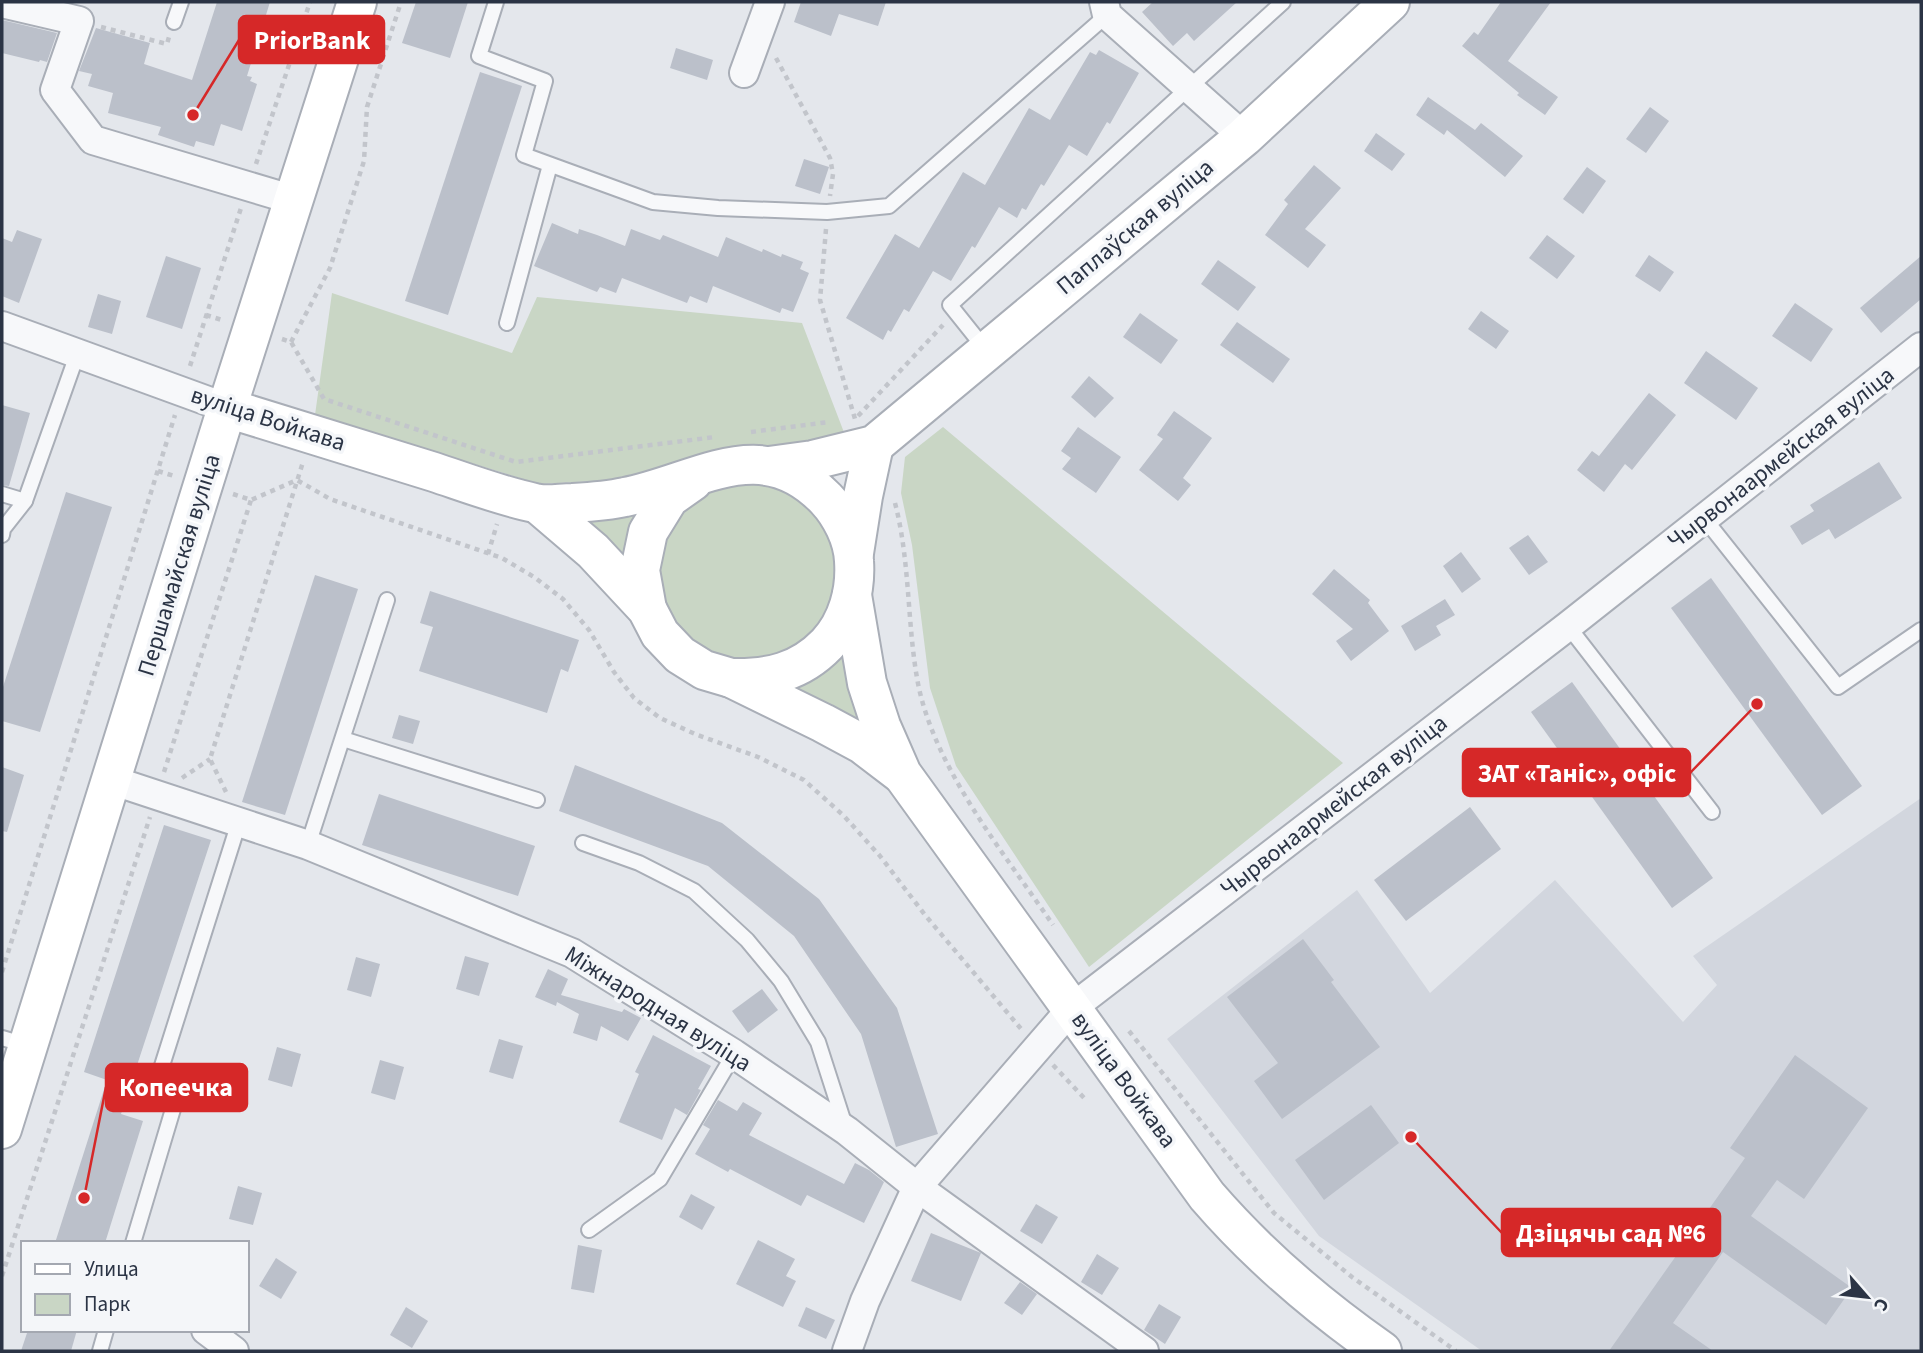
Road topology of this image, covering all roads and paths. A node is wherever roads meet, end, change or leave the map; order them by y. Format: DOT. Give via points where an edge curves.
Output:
graph roads {
  1 [pos="181,2"];
  2 [pos="310,2"];
  3 [pos="357,2"];
  4 [pos="401,2"];
  5 [pos="496,2"];
  6 [pos="1283,2"];
  7 [pos="1390,2"];
  8 [pos="2,3"];
  9 [pos="1105,8"];
  10 [pos="766,12"];
  11 [pos="79,22"];
  12 [pos="174,22"];
  13 [pos="744,73"];
  14 [pos="1189,87"];
  15 [pos="1244,137"];
  16 [pos="550,165"];
  17 [pos="248,187"];
  18 [pos="294,200"];
  19 [pos="827,212"];
  20 [pos="955,312"];
  21 [pos="206,314"];
  22 [pos="229,322"];
  23 [pos="507,323"];
  24 [pos="2,326"];
  25 [pos="1921,347"];
  26 [pos="986,350"];
  27 [pos="78,352"];
  28 [pos="190,366"];
  29 [pos="227,408"];
  30 [pos="175,415"];
  31 [pos="746,432"];
  32 [pos="864,432"];
  33 [pos="719,436"];
  34 [pos="769,466"];
  35 [pos="158,471"];
  36 [pos="700,475"];
  37 [pos="180,478"];
  38 [pos="297,480"];
  39 [pos="226,492"];
  40 [pos="2,494"];
  41 [pos="251,500"];
  42 [pos="25,501"];
  43 [pos="894,502"];
  44 [pos="538,504"];
  45 [pos="1704,518"];
  46 [pos="499,519"];
  47 [pos="2,535"];
  48 [pos="488,554"];
  49 [pos="854,554"];
  50 [pos="852,595"];
  51 [pos="387,600"];
  52 [pos="647,609"];
  53 [pos="1569,626"];
  54 [pos="1921,630"];
  55 [pos="731,678"];
  56 [pos="343,739"];
  57 [pos="902,774"];
  58 [pos="111,780"];
  59 [pos="157,795"];
  60 [pos="537,800"];
  61 [pos="1713,812"];
  62 [pos="239,822"];
  63 [pos="583,843"];
  64 [pos="308,845"];
  65 [pos="1059,934"];
  66 [pos="2,972"];
  67 [pos="1084,999"];
  68 [pos="14,1042"];
  69 [pos="1037,1048"];
  70 [pos="734,1054"];
  71 [pos="1086,1100"];
  72 [pos="2,1129"];
  73 [pos="847,1131"];
  74 [pos="917,1187"];
  75 [pos="589,1230"];
  76 [pos="134,1241"];
  77 [pos="2,1276"];
  78 [pos="105,1332"];
  79 [pos="209,1332"];
  80 [pos="100,1351"];
  81 [pos="234,1351"];
  82 [pos="847,1351"];
  83 [pos="1144,1351"];
  84 [pos="1382,1351"];
  85 [pos="1456,1351"];
  1 -- 12 [label="lane"];
  2 -- 17 [label="path"];
  3 -- 18 [label="main road, Першамайская вуліца"];
  4 -- 33 [label="path" via="367,107 364,161 330,268 290,342 324,398 516,462"];
  5 -- 16 [label="lane" via="479,56 545,81 524,155"];
  6 -- 14 [label="lane"];
  7 -- 15 [label="main road, Паплаўская вуліца"];
  8 -- 11 [label="street"];
  9 -- 14 [label="street"];
  9 -- 19 [label="lane" via="889,206"];
  10 -- 13 [label="street"];
  10 -- 19 [label="path" via="770,46 830,158 833,174"];
  11 -- 12 [label="path" via="167,44"];
  11 -- 17 [label="street" via="55,90 93,140"];
  14 -- 15 [label="street"];
  14 -- 20 [label="lane" via="950,305"];
  15 -- 26 [label="main road, Паплаўская вуліца"];
  16 -- 19 [label="lane" via="653,202"];
  16 -- 23 [label="lane"];
  17 -- 18 [label="street"];
  17 -- 21 [label="path"];
  18 -- 29 [label="main road, Першамайская вуліца"];
  19 -- 32 [label="path" via="820,300"];
  20 -- 26 [label="lane"];
  20 -- 32 [label="path"];
  21 -- 22 [label="path"];
  21 -- 28 [label="path"];
  24 -- 27 [label="street, вуліца Войкава"];
  25 -- 45 [label="street, Чырвонаармейская вуліца"];
  26 -- 32 [label="main road, Паплаўская вуліца"];
  27 -- 29 [label="street, вуліца Войкава"];
  27 -- 42 [label="lane"];
  29 -- 44 [label="main road, вуліца Войкава"];
  29 -- 58 [label="main road, Першамайская вуліца"];
  30 -- 35 [label="path"];
  31 -- 32 [label="path"];
  32 -- 34 [label="main road, Паплаўская вуліца" via="813,460"];
  32 -- 49 [label="main road" via="863,496"];
  34 -- 36 [label="main road, вуліца Войкава" via="746,464"];
  34 -- 49 [label="main road, вуліца Войкава" via="816,488 834,507"];
  35 -- 37 [label="path"];
  35 -- 66 [label="path"];
  36 -- 44 [label="main road, вуліца Войкава" via="626,497"];
  36 -- 52 [label="main road, вуліца Войкава" via="669,498 648,532 640,570"];
  38 -- 41 [label="path"];
  38 -- 48 [label="path" via="330,499"];
  38 -- 62 [label="path" via="210,759"];
  39 -- 41 [label="path"];
  40 -- 42 [label="lane"];
  41 -- 59 [label="path"];
  42 -- 47 [label="lane"];
  43 -- 65 [label="path" via="904,536 917,680 934,736 962,791"];
  44 -- 52 [label="main road, вуліца Войкава" via="593,551"];
  45 -- 53 [label="street, Чырвонаармейская вуліца"];
  45 -- 54 [label="lane" via="1838,687"];
  46 -- 48 [label="path"];
  48 -- 69 [label="path" via="534,577 563,599 634,698 660,718 804,780 880,856"];
  49 -- 50 [label="main road, вуліца Войкава"];
  50 -- 55 [label="main road, вуліца Войкава" via="843,621 828,643 808,660 784,673 758,679"];
  50 -- 57 [label="main road, вуліца Войкава" via="867,682"];
  51 -- 56 [label="lane"];
  52 -- 55 [label="main road, вуліца Войкава" via="660,634 680,655 704,670"];
  53 -- 61 [label="lane"];
  53 -- 67 [label="street, Чырвонаармейская вуліца"];
  55 -- 57 [label="main road, вуліца Войкава" via="862,744"];
  56 -- 60 [label="lane"];
  56 -- 64 [label="lane"];
  57 -- 67 [label="main road, вуліца Войкава"];
  58 -- 59 [label="street, Міжнародная вуліца"];
  58 -- 68 [label="main road, Першамайская вуліца"];
  59 -- 62 [label="street, Міжнародная вуліца"];
  59 -- 77 [label="path"];
  62 -- 64 [label="street, Міжнародная вуліца"];
  62 -- 76 [label="lane" via="160,1072 181,1079"];
  63 -- 73 [label="lane" via="639,863 694,891 747,940 781,981 818,1042"];
  64 -- 70 [label="street, Міжнародная вуліца" via="572,953"];
  67 -- 69 [label="street, Чырвонаармейская вуліца"];
  67 -- 84 [label="main road, вуліца Войкава" via="1221,1213 1301,1289"];
  67 -- 85 [label="path" via="1274,1213 1352,1277"];
  68 -- 72 [label="main road, Першамайская вуліца"];
  69 -- 71 [label="path"];
  69 -- 74 [label="street, Чырвонаармейская вуліца"];
  70 -- 73 [label="street, Міжнародная вуліца"];
  70 -- 75 [label="lane" via="660,1179"];
  73 -- 74 [label="street, Міжнародная вуліца"];
  74 -- 82 [label="street, Чырвонаармейская вуліца" via="864,1301"];
  74 -- 83 [label="street, Міжнародная вуліца"];
  78 -- 80 [label="lane"];
  79 -- 81 [label="street"];
}
